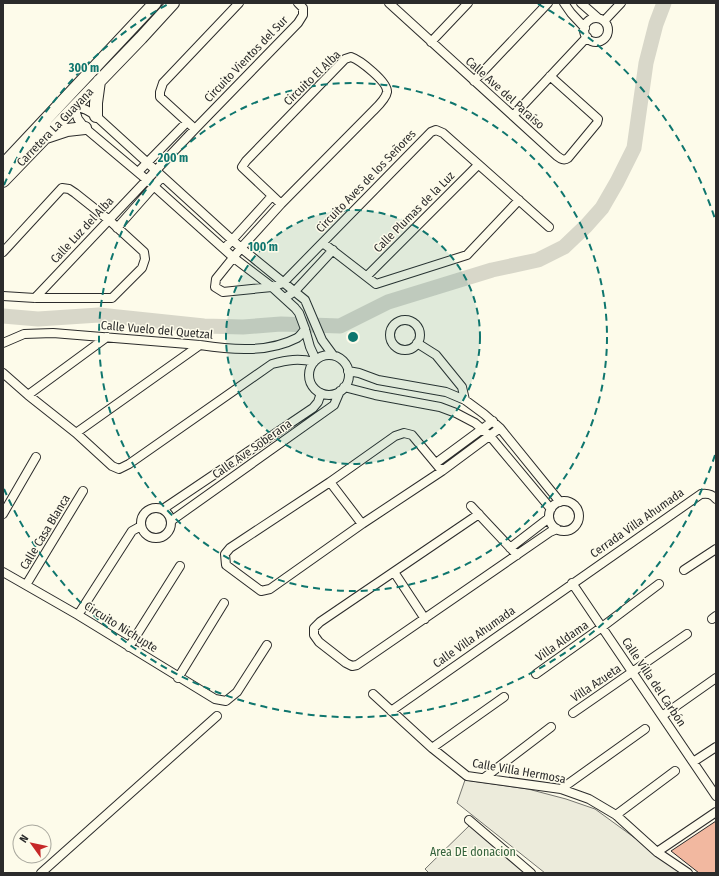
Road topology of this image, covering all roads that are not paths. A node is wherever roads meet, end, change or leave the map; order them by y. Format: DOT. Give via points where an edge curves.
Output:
graph roads {
  1 [pos="155,3"];
  2 [pos="173,3"];
  3 [pos="239,3"];
  4 [pos="298,3"];
  5 [pos="468,3"];
  6 [pos="548,3"];
  7 [pos="564,3"];
  8 [pos="581,3"];
  9 [pos="621,3"];
  10 [pos="391,4"];
  11 [pos="601,20"];
  12 [pos="136,23"];
  13 [pos="585,28"];
  14 [pos="587,37"];
  15 [pos="431,42"];
  16 [pos="550,76"];
  17 [pos="99,81"];
  18 [pos="474,81"];
  19 [pos="74,107"];
  20 [pos="96,116"];
  21 [pos="513,116"];
  22 [pos="187,122"];
  23 [pos="86,128"];
  24 [pos="195,129"];
  25 [pos="44,138"];
  26 [pos="5,163"];
  27 [pos="147,164"];
  28 [pos="478,165"];
  29 [pos="155,171"];
  30 [pos="138,172"];
  31 [pos="162,177"];
  32 [pos="147,180"];
  33 [pos="3,181"];
  34 [pos="154,187"];
  35 [pos="272,196"];
  36 [pos="519,200"];
  37 [pos="281,204"];
  38 [pos="109,220"];
  39 [pos="549,227"];
  40 [pos="117,228"];
  41 [pos="233,240"];
  42 [pos="323,243"];
  43 [pos="241,248"];
  44 [pos="224,249"];
  45 [pos="333,250"];
  46 [pos="3,252"];
  47 [pos="234,258"];
  48 [pos="367,276"];
  49 [pos="283,282"];
  50 [pos="272,287"];
  51 [pos="295,291"];
  52 [pos="3,296"];
  53 [pos="35,298"];
  54 [pos="285,298"];
  55 [pos="305,329"];
  56 [pos="107,337"];
  57 [pos="3,343"];
  58 [pos="418,344"];
  59 [pos="200,345"];
  60 [pos="333,355"];
  61 [pos="315,361"];
  62 [pos="348,371"];
  63 [pos="3,373"];
  64 [pos="342,389"];
  65 [pos="320,393"];
  66 [pos="28,395"];
  67 [pos="466,400"];
  68 [pos="493,421"];
  69 [pos="500,428"];
  70 [pos="483,429"];
  71 [pos="76,433"];
  72 [pos="490,436"];
  73 [pos="36,457"];
  74 [pos="436,463"];
  75 [pos="442,471"];
  76 [pos="330,482"];
  77 [pos="83,491"];
  78 [pos="716,499"];
  79 [pos="560,502"];
  80 [pos="472,506"];
  81 [pos="163,509"];
  82 [pos="550,509"];
  83 [pos="3,514"];
  84 [pos="479,514"];
  85 [pos="549,518"];
  86 [pos="171,521"];
  87 [pos="362,524"];
  88 [pos="141,526"];
  89 [pos="557,529"];
  90 [pos="510,548"];
  91 [pos="716,549"];
  92 [pos="517,555"];
  93 [pos="180,566"];
  94 [pos="684,570"];
  95 [pos="3,572"];
  96 [pos="394,572"];
  97 [pos="572,583"];
  98 [pos="659,584"];
  99 [pos="26,585"];
  100 [pos="224,603"];
  101 [pos="78,615"];
  102 [pos="425,619"];
  103 [pos="602,627"];
  104 [pos="687,634"];
  105 [pos="267,645"];
  106 [pos="129,647"];
  107 [pos="633,673"];
  108 [pos="536,674"];
  109 [pos="178,678"];
  110 [pos="716,678"];
  111 [pos="373,694"];
  112 [pos="504,697"];
  113 [pos="391,711"];
  114 [pos="573,713"];
  115 [pos="217,716"];
  116 [pos="662,716"];
  117 [pos="552,727"];
  118 [pos="644,729"];
  119 [pos="716,747"];
  120 [pos="432,748"];
  121 [pos="693,762"];
  122 [pos="675,771"];
  123 [pos="484,778"];
  124 [pos="561,789"];
  125 [pos="716,796"];
  126 [pos="716,812"];
  127 [pos="616,815"];
  128 [pos="469,820"];
  129 [pos="657,852"];
  130 [pos="41,873"];
  131 [pos="531,873"];
  132 [pos="688,873"];
  1 -- 12 [label="main road, Carretera La Guayana"];
  2 -- 17 [label="main road, Carretera La Guayana"];
  3 -- 22 [label="street" via="163,83 160,97"];
  4 -- 24 [label="street, Circuito Vientos del Sur" via="303,8 303,15 298,23"];
  5 -- 15 [label="street"];
  6 -- 18 [label="street"];
  7 -- 13 [label="street"];
  8 -- 11 [label="street"];
  9 -- 11 [label="street"];
  10 -- 15 [label="street, Calle Ave del Paraíso"];
  11 -- 13 [label="street" via="588,22"];
  11 -- 14 [label="street" via="608,28 605,39 597,42"];
  12 -- 19 [label="main road" via="130,34 74,98"];
  12 -- 26 [label="main road, Carretera La Guayana"];
  13 -- 14 [label="street"];
  14 -- 16 [label="street"];
  15 -- 18 [label="street, Calle Ave del Paraíso"];
  16 -- 21 [label="street"];
  16 -- 21 [label="street, Calle Ave del Paraíso" via="598,119 568,158 566,160 557,156"];
  17 -- 19 [label="main road, Carretera La Guayana"];
  17 -- 20 [label="main road"];
  18 -- 21 [label="street, Calle Ave del Paraíso"];
  19 -- 20 [label="street" via="86,109"];
  19 -- 23 [label="street" via="78,119"];
  19 -- 25 [label="main road, Carretera La Guayana"];
  19 -- 26 [label="main road" via="67,108 18,155"];
  20 -- 23 [label="street"];
  20 -- 27 [label="street"];
  22 -- 24 [label="street"];
  22 -- 27 [label="street"];
  23 -- 25 [label="main road" via="66,130"];
  23 -- 30 [label="street"];
  24 -- 29 [label="street, Circuito Vientos del Sur"];
  25 -- 33 [label="main road, Carretera La Guayana"];
  27 -- 29 [label="street"];
  27 -- 30 [label="street"];
  28 -- 36 [label="street, Circuito Aves de los Señores"];
  28 -- 42 [label="street, Circuito Aves de los Señores" via="443,133 436,130 431,132"];
  28 -- 48 [label="street, Calle Plumas de la Luz"];
  29 -- 31 [label="street"];
  29 -- 32 [label="street, Calle Luz del Alba"];
  30 -- 32 [label="street"];
  31 -- 34 [label="street, Calle Luz del Alba"];
  31 -- 41 [label="street"];
  32 -- 34 [label="street"];
  32 -- 38 [label="street, Calle Luz del Alba"];
  34 -- 40 [label="street, Calle Luz del Alba"];
  34 -- 44 [label="street"];
  35 -- 37 [label="street, Circuito El Alba"];
  35 -- 37 [label="street, Circuito El Alba" via="242,167 345,59 357,59 383,81 387,93 372,112"];
  35 -- 41 [label="street"];
  36 -- 39 [label="street, Circuito Aves de los Señores"];
  36 -- 48 [label="street, Circuito Aves de los Señores" via="467,255 376,284"];
  37 -- 43 [label="street, Circuito El Alba"];
  38 -- 40 [label="street"];
  38 -- 46 [label="street" via="75,193 62,188"];
  38 -- 53 [label="street, Calle Luz del Alba"];
  40 -- 53 [label="street" via="144,252 145,259 142,268 112,298"];
  41 -- 43 [label="street"];
  41 -- 44 [label="street"];
  42 -- 45 [label="street, Circuito Aves de los Señores"];
  42 -- 49 [label="street, Circuito Aves de los Señores"];
  43 -- 47 [label="street, Circuito El Alba"];
  43 -- 49 [label="street"];
  44 -- 47 [label="street"];
  45 -- 48 [label="street, Circuito Aves de los Señores"];
  45 -- 51 [label="street, Circuito Aves de los Señores"];
  47 -- 50 [label="street"];
  47 -- 50 [label="street, Circuito Aves de los Señores" via="216,279 215,287 223,292"];
  49 -- 50 [label="street, Circuito Aves de los Señores"];
  49 -- 51 [label="street"];
  50 -- 54 [label="street"];
  51 -- 54 [label="street, Circuito Aves de los Señores"];
  51 -- 60 [label="street" via="305,300 322,340"];
  52 -- 53 [label="street"];
  54 -- 55 [label="street" via="299,312"];
  55 -- 59 [label="street, Calle Vuelo del Quetzal" via="298,338 259,349"];
  55 -- 61 [label="street"];
  56 -- 57 [label="street, Calle Vuelo del Quetzal" via="53,333 24,334"];
  56 -- 59 [label="street, Calle Vuelo del Quetzal"];
  56 -- 66 [label="street"];
  58 -- 67 [label="street" via="436,355 462,387"];
  59 -- 71 [label="street"];
  60 -- 61 [label="street" via="326,355"];
  60 -- 62 [label="street" via="345,363"];
  61 -- 65 [label="street" via="309,372 309,379"];
  61 -- 71 [label="street" via="302,359 272,364 119,469 112,466"];
  62 -- 64 [label="street" via="348,378"];
  62 -- 67 [label="street" via="378,380 446,392"];
  63 -- 66 [label="street"];
  64 -- 65 [label="street" via="333,394"];
  64 -- 70 [label="street" via="440,407"];
  64 -- 86 [label="street, Calle Ave Soberana" via="334,405"];
  65 -- 81 [label="street, Calle Ave Soberana" via="313,408"];
  66 -- 71 [label="street"];
  67 -- 68 [label="street"];
  68 -- 69 [label="street"];
  68 -- 70 [label="street"];
  69 -- 72 [label="street"];
  69 -- 79 [label="street"];
  70 -- 72 [label="street"];
  70 -- 74 [label="street"];
  72 -- 75 [label="street"];
  72 -- 82 [label="street"];
  73 -- 83 [label="street"];
  74 -- 75 [label="street"];
  74 -- 76 [label="street" via="412,435 404,433 395,436"];
  75 -- 87 [label="street"];
  76 -- 87 [label="street"];
  76 -- 87 [label="street" via="230,548 225,554 226,565 261,591 270,589"];
  77 -- 99 [label="street, Calle Casa Blanca"];
  78 -- 97 [label="street, Cerrada Villa Ahumada" via="708,493 701,494"];
  79 -- 82 [label="street"];
  79 -- 89 [label="street" via="569,502 576,507 578,520 570,530"];
  80 -- 84 [label="street"];
  81 -- 86 [label="street" via="169,514"];
  81 -- 88 [label="street" via="157,507 146,511 140,521"];
  82 -- 85 [label="street"];
  84 -- 90 [label="street"];
  84 -- 96 [label="street"];
  85 -- 89 [label="street"];
  85 -- 90 [label="street"];
  86 -- 88 [label="street" via="168,532 158,538 147,536"];
  88 -- 101 [label="street" via="132,531"];
  89 -- 92 [label="street"];
  90 -- 92 [label="street"];
  91 -- 94 [label="street"];
  92 -- 102 [label="street"];
  93 -- 106 [label="street"];
  95 -- 99 [label="street, Circuito Nichupte"];
  96 -- 102 [label="street"];
  96 -- 102 [label="street" via="320,622 314,628 314,635 319,642 352,666"];
  97 -- 103 [label="street, Calle Villa del Carbón"];
  97 -- 113 [label="street, Calle Villa Ahumada"];
  98 -- 103 [label="street, Villa Aldama"];
  99 -- 101 [label="street, Circuito Nichupte"];
  100 -- 109 [label="street"];
  101 -- 106 [label="street, Circuito Nichupte"];
  103 -- 107 [label="street, Calle Villa del Carbón"];
  103 -- 108 [label="street, Villa Aldama"];
  104 -- 107 [label="street, Villa Azueta"];
  105 -- 109 [label="street, Circuito Nichupte" via="237,692 226,701 215,699"];
  106 -- 109 [label="street, Circuito Nichupte"];
  107 -- 114 [label="street, Villa Azueta"];
  107 -- 116 [label="street, Calle Villa del Carbón"];
  110 -- 116 [label="street"];
  111 -- 113 [label="street, Calle Villa Hermosa"];
  112 -- 120 [label="street"];
  113 -- 120 [label="street, Calle Villa Hermosa"];
  115 -- 130 [label="street"];
  116 -- 121 [label="street, Calle Villa del Carbón"];
  117 -- 123 [label="street"];
  118 -- 124 [label="street"];
  119 -- 121 [label="street"];
  120 -- 123 [label="street, Calle Villa Hermosa" via="468,776"];
  121 -- 125 [label="street, Calle Villa del Carbón"];
  122 -- 127 [label="street"];
  123 -- 124 [label="street, Calle Villa Hermosa"];
  124 -- 127 [label="street, Calle Villa Hermosa" via="589,799"];
  126 -- 129 [label="street"];
  127 -- 129 [label="street, Calle Villa Hermosa"];
  128 -- 131 [label="street"];
  129 -- 132 [label="street, Calle Villa Hermosa"];
}
